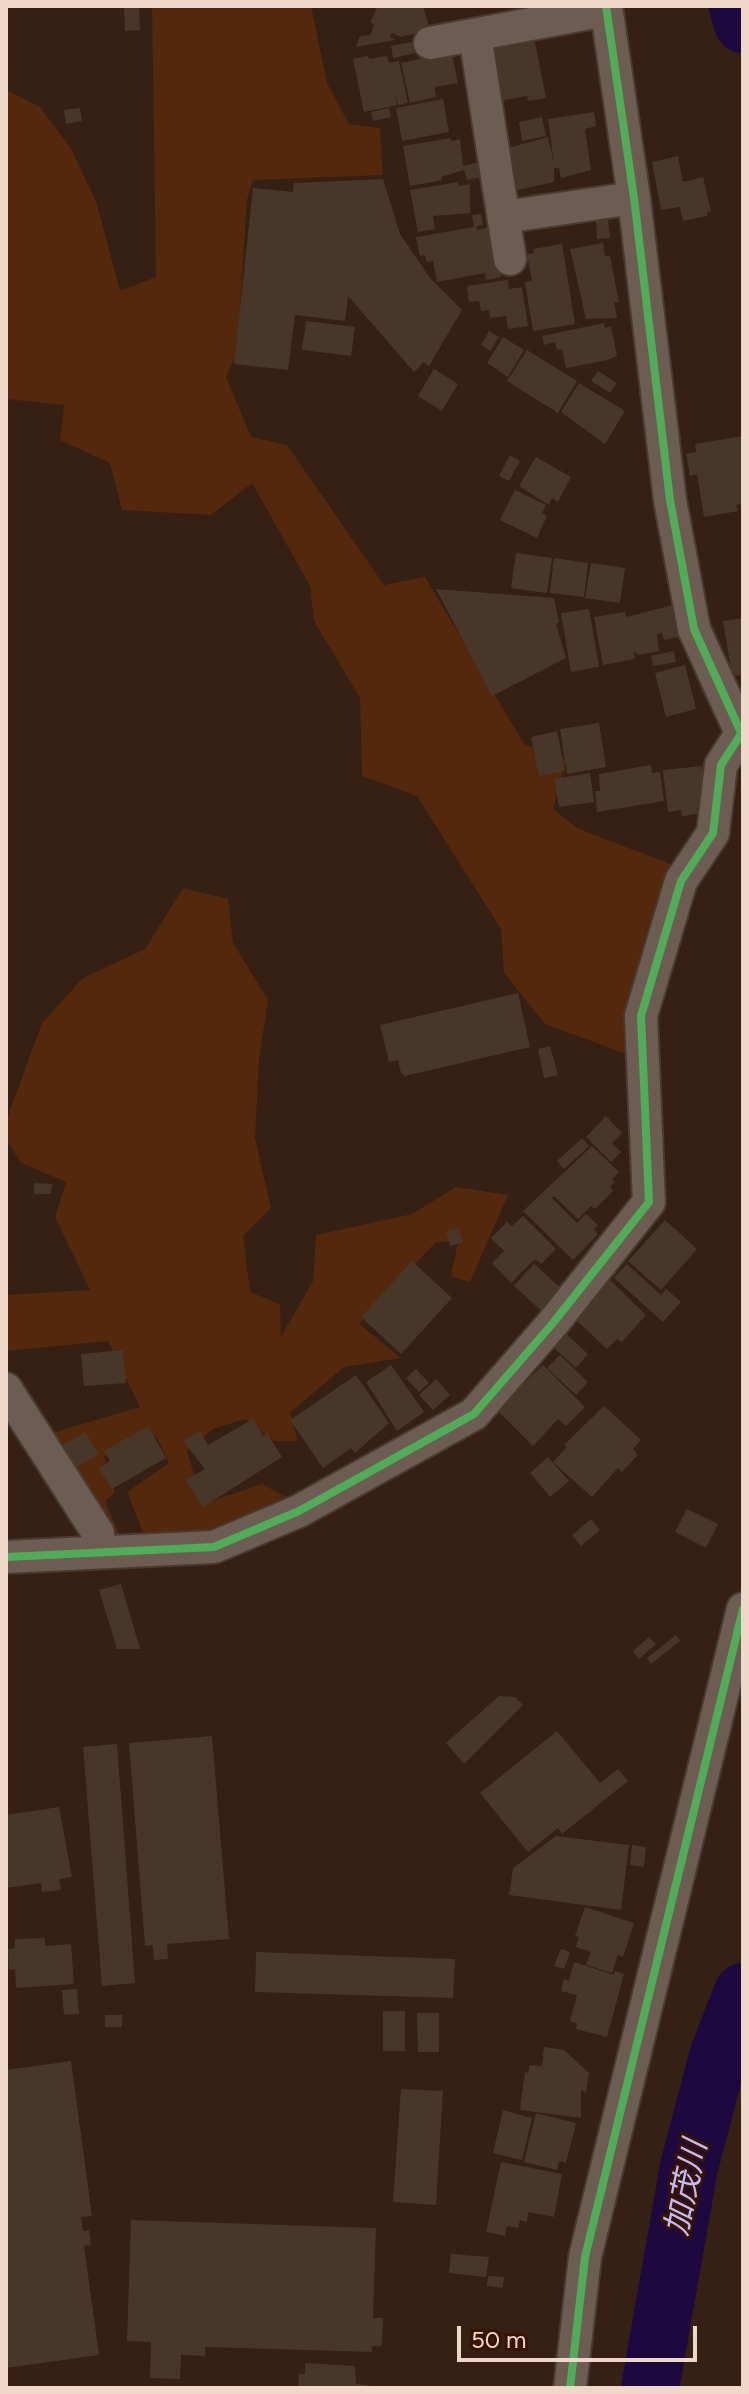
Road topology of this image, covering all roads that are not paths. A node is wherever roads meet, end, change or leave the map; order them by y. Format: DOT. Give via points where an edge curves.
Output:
graph roads {
  1 [pos="606,8"];
  2 [pos="475,35"];
  3 [pos="430,43"];
  4 [pos="634,198"];
  5 [pos="504,217"];
  6 [pos="510,259"];
  7 [pos="742,735"];
  8 [pos="6,1389"];
  9 [pos="99,1551"];
  10 [pos="6,1557"];
  11 [pos="743,1609"];
  12 [pos="570,2388"];
  1 -- 2 [label="street"];
  1 -- 4 [label="street"];
  2 -- 3 [label="street"];
  2 -- 5 [label="street"];
  4 -- 5 [label="street"];
  4 -- 7 [label="street" via="670,500 694,629"];
  5 -- 6 [label="street"];
  7 -- 9 [label="street" via="721,765 713,833 681,881 641,1016 649,1202 474,1414 299,1511 214,1547"];
  8 -- 9 [label="street" via="98,1533"];
  9 -- 10 [label="street"];
  11 -- 12 [label="street" via="585,2257"];
}
